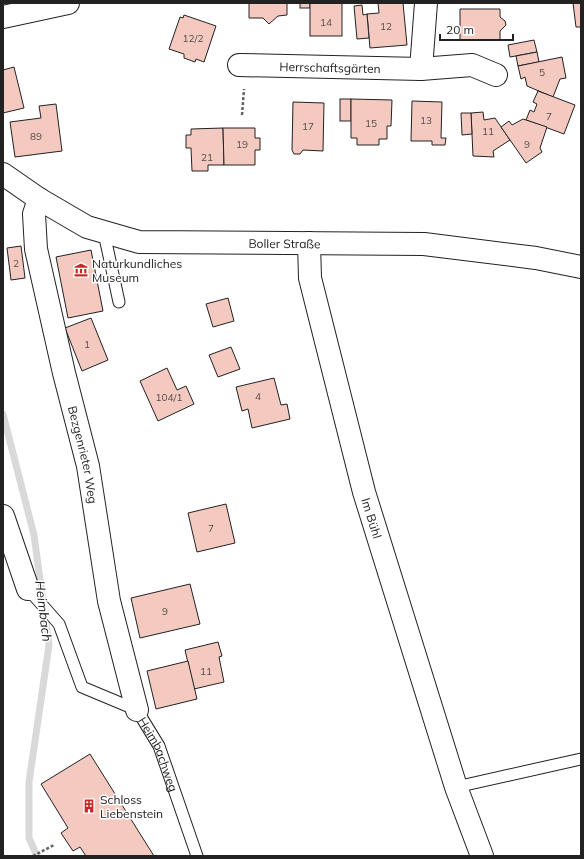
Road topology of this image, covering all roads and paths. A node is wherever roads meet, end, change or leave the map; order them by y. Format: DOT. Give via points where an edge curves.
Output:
graph roads {
  1 [pos="68,3"];
  2 [pos="426,3"];
  3 [pos="3,17"];
  4 [pos="239,66"];
  5 [pos="421,69"];
  6 [pos="496,75"];
  7 [pos="3,174"];
  8 [pos="39,199"];
  9 [pos="104,233"];
  10 [pos="309,244"];
  11 [pos="581,267"];
  12 [pos="119,302"];
  13 [pos="3,516"];
  14 [pos="28,589"];
  15 [pos="137,710"];
  16 [pos="581,759"];
  17 [pos="456,787"];
  18 [pos="54,845"];
  19 [pos="33,856"];
  20 [pos="197,856"];
  21 [pos="482,856"];
  1 -- 3 [label="street"];
  2 -- 5 [label="street"];
  4 -- 5 [label="street, Herrschaftsgärten"];
  5 -- 6 [label="street, Herrschaftsgärten" via="472,65"];
  7 -- 8 [label="street, Boller Straße"];
  8 -- 9 [label="street, Boller Straße" via="87,227"];
  8 -- 15 [label="street, Bezgenrieter Weg" via="34,214 36,249 88,466 109,601"];
  9 -- 10 [label="street, Boller Straße" via="139,242"];
  9 -- 12 [label="lane"];
  10 -- 11 [label="street, Boller Straße" via="424,244 536,258"];
  10 -- 17 [label="street, Im Bühl" via="310,278 364,492"];
  13 -- 14 [label="street, Heimbachweg"];
  14 -- 15 [label="lane, Heimbachweg" via="59,624 82,688"];
  15 -- 20 [label="lane, Heimbachweg" via="159,746"];
  16 -- 17 [label="lane"];
  17 -- 21 [label="street, Im Bühl"];
  18 -- 19 [label="path"];
}
